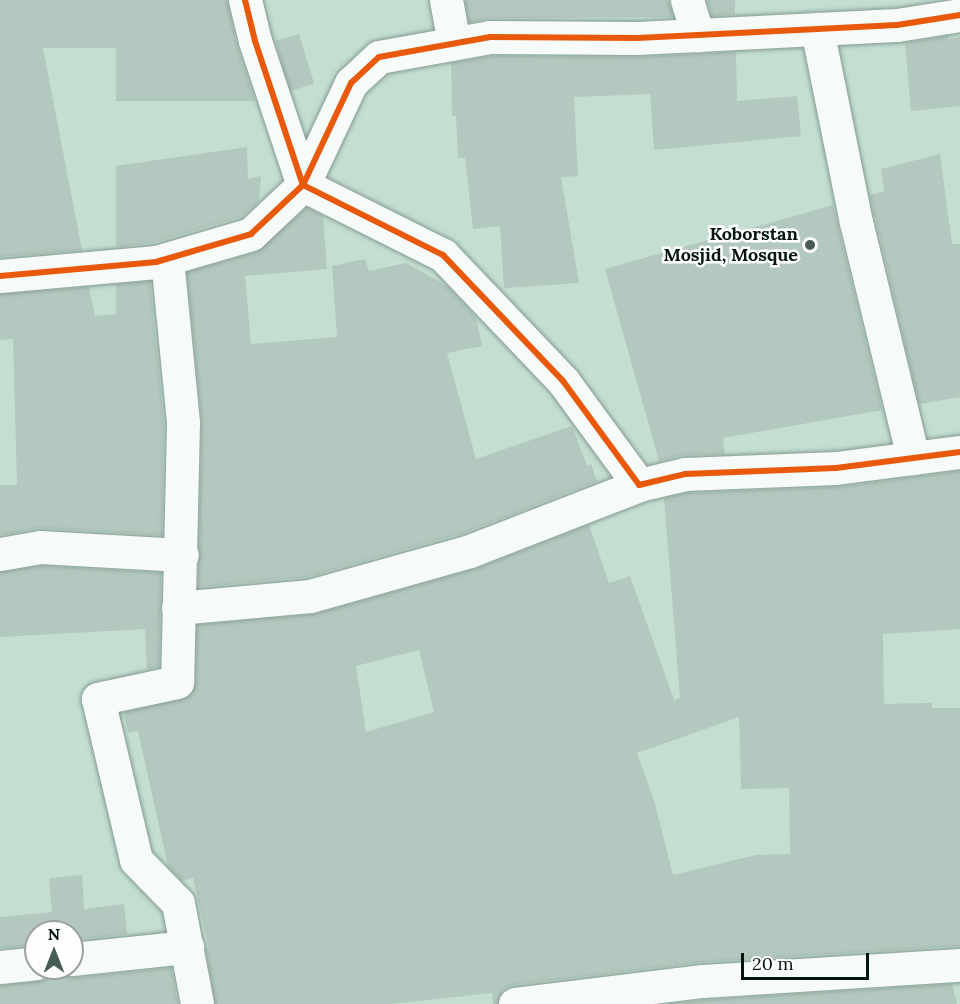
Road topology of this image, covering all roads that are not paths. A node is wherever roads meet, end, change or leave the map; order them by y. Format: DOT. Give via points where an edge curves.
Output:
graph roads {
  1 [pos="245,0"];
  2 [pos="446,0"];
  3 [pos="687,0"];
  4 [pos="960,15"];
  5 [pos="818,29"];
  6 [pos="698,35"];
  7 [pos="454,43"];
  8 [pos="303,185"];
  9 [pos="166,259"];
  10 [pos="0,276"];
  11 [pos="960,452"];
  12 [pos="914,458"];
  13 [pos="639,485"];
  14 [pos="0,554"];
  15 [pos="182,555"];
  16 [pos="178,608"];
  17 [pos="187,947"];
  18 [pos="84,958"];
  19 [pos="24,964"];
  20 [pos="960,965"];
  21 [pos="0,967"];
  22 [pos="197,1004"];
  23 [pos="515,1004"];
  1 -- 8 [label="street"];
  2 -- 7 [label="street"];
  3 -- 6 [label="street"];
  4 -- 5 [label="street" via="897,26"];
  5 -- 6 [label="street"];
  5 -- 12 [label="street" via="856,222"];
  6 -- 7 [label="street" via="490,37"];
  7 -- 8 [label="street" via="379,57 372,63 351,83"];
  8 -- 9 [label="street" via="251,234"];
  8 -- 13 [label="street" via="443,255 563,381"];
  9 -- 10 [label="street"];
  9 -- 15 [label="street" via="183,423"];
  11 -- 12 [label="street"];
  12 -- 13 [label="street" via="836,468 685,474"];
  13 -- 16 [label="street" via="470,551 310,596"];
  14 -- 15 [label="street" via="40,547"];
  15 -- 16 [label="street"];
  16 -- 17 [label="street" via="177,682 98,699 136,860 178,903"];
  17 -- 18 [label="street"];
  17 -- 22 [label="street"];
  19 -- 21 [label="street"];
  20 -- 23 [label="street" via="703,981"];
}
